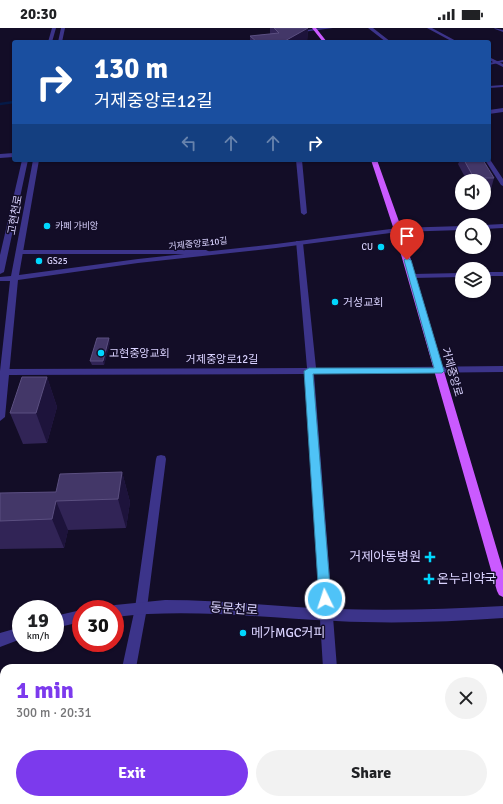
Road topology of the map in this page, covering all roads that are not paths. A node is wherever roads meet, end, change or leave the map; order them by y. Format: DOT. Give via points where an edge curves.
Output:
graph roads {
  1 [pos="54,28"];
  2 [pos="64,28"];
  3 [pos="331,28"];
  4 [pos="370,28"];
  5 [pos="428,28"];
  6 [pos="496,28"];
  7 [pos="314,29"];
  8 [pos="503,31"];
  9 [pos="289,33"];
  10 [pos="51,40"];
  11 [pos="61,40"];
  12 [pos="323,40"];
  13 [pos="386,40"];
  14 [pos="452,40"];
  15 [pos="491,59"];
  16 [pos="503,61"];
  17 [pos="497,62"];
  18 [pos="491,64"];
  19 [pos="503,66"];
  20 [pos="503,86"];
  21 [pos="491,87"];
  22 [pos="503,110"];
  23 [pos="491,112"];
  24 [pos="12,155"];
  25 [pos="0,156"];
  26 [pos="25,162"];
  27 [pos="36,162"];
  28 [pos="298,162"];
  29 [pos="375,162"];
  30 [pos="489,162"];
  31 [pos="503,184"];
  32 [pos="304,213"];
  33 [pos="503,226"];
  34 [pos="491,227"];
  35 [pos="455,228"];
  36 [pos="398,230"];
  37 [pos="299,243"];
  38 [pos="20,252"];
  39 [pos="206,252"];
  40 [pos="0,272"];
  41 [pos="491,274"];
  42 [pos="503,274"];
  43 [pos="455,275"];
  44 [pos="412,276"];
  45 [pos="14,278"];
  46 [pos="0,279"];
  47 [pos="503,369"];
  48 [pos="310,371"];
  49 [pos="439,371"];
  50 [pos="5,372"];
  51 [pos="0,417"];
  52 [pos="161,459"];
  53 [pos="503,591"];
  54 [pos="141,608"];
  55 [pos="124,610"];
  56 [pos="503,612"];
  57 [pos="326,614"];
  58 [pos="12,636"];
  59 [pos="0,640"];
  60 [pos="130,664"];
  61 [pos="330,664"];
  1 -- 10 [label="street"];
  2 -- 11 [label="street"];
  3 -- 7 [label="street"];
  4 -- 13 [label="street"];
  5 -- 14 [label="street"];
  6 -- 8 [label="street"];
  7 -- 9 [label="street"];
  7 -- 12 [label="main road"];
  15 -- 17 [label="street"];
  16 -- 17 [label="street"];
  17 -- 18 [label="street"];
  17 -- 19 [label="street"];
  20 -- 21 [label="street"];
  22 -- 23 [label="street"];
  24 -- 25 [label="street"];
  26 -- 40 [label="street, 고현천로"];
  27 -- 38 [label="street, 고현천로"];
  28 -- 32 [label="street"];
  29 -- 36 [label="main road, 거제중앙로"];
  30 -- 31 [label="street"];
  33 -- 34 [label="street"];
  35 -- 36 [label="street, 거제중앙로10길"];
  36 -- 37 [label="street, 거제중앙로10길"];
  36 -- 44 [label="main road, 거제중앙로"];
  37 -- 39 [label="street, 거제중앙로10길"];
  37 -- 48 [label="street"];
  38 -- 39 [label="street"];
  38 -- 45 [label="street, 고현천로"];
  39 -- 45 [label="street, 거제중앙로10길"];
  41 -- 42 [label="street"];
  43 -- 44 [label="street"];
  44 -- 49 [label="main road, 거제중앙로"];
  45 -- 46 [label="street, 거제중앙로10길"];
  45 -- 50 [label="street, 고현천로"];
  47 -- 49 [label="street, 거제중앙로12길"];
  48 -- 49 [label="street, 거제중앙로12길"];
  48 -- 50 [label="street, 거제중앙로12길"];
  48 -- 57 [label="street"];
  49 -- 53 [label="main road, 거제중앙로"];
  50 -- 51 [label="street, 고현천로"];
  52 -- 54 [label="street"];
  54 -- 55 [label="street, 동문천로"];
  54 -- 57 [label="street, 동문천로" via="210,606"];
  54 -- 60 [label="street"];
  56 -- 57 [label="street, 동문천로" via="430,616"];
  57 -- 61 [label="street"];
  58 -- 59 [label="street"];
}
